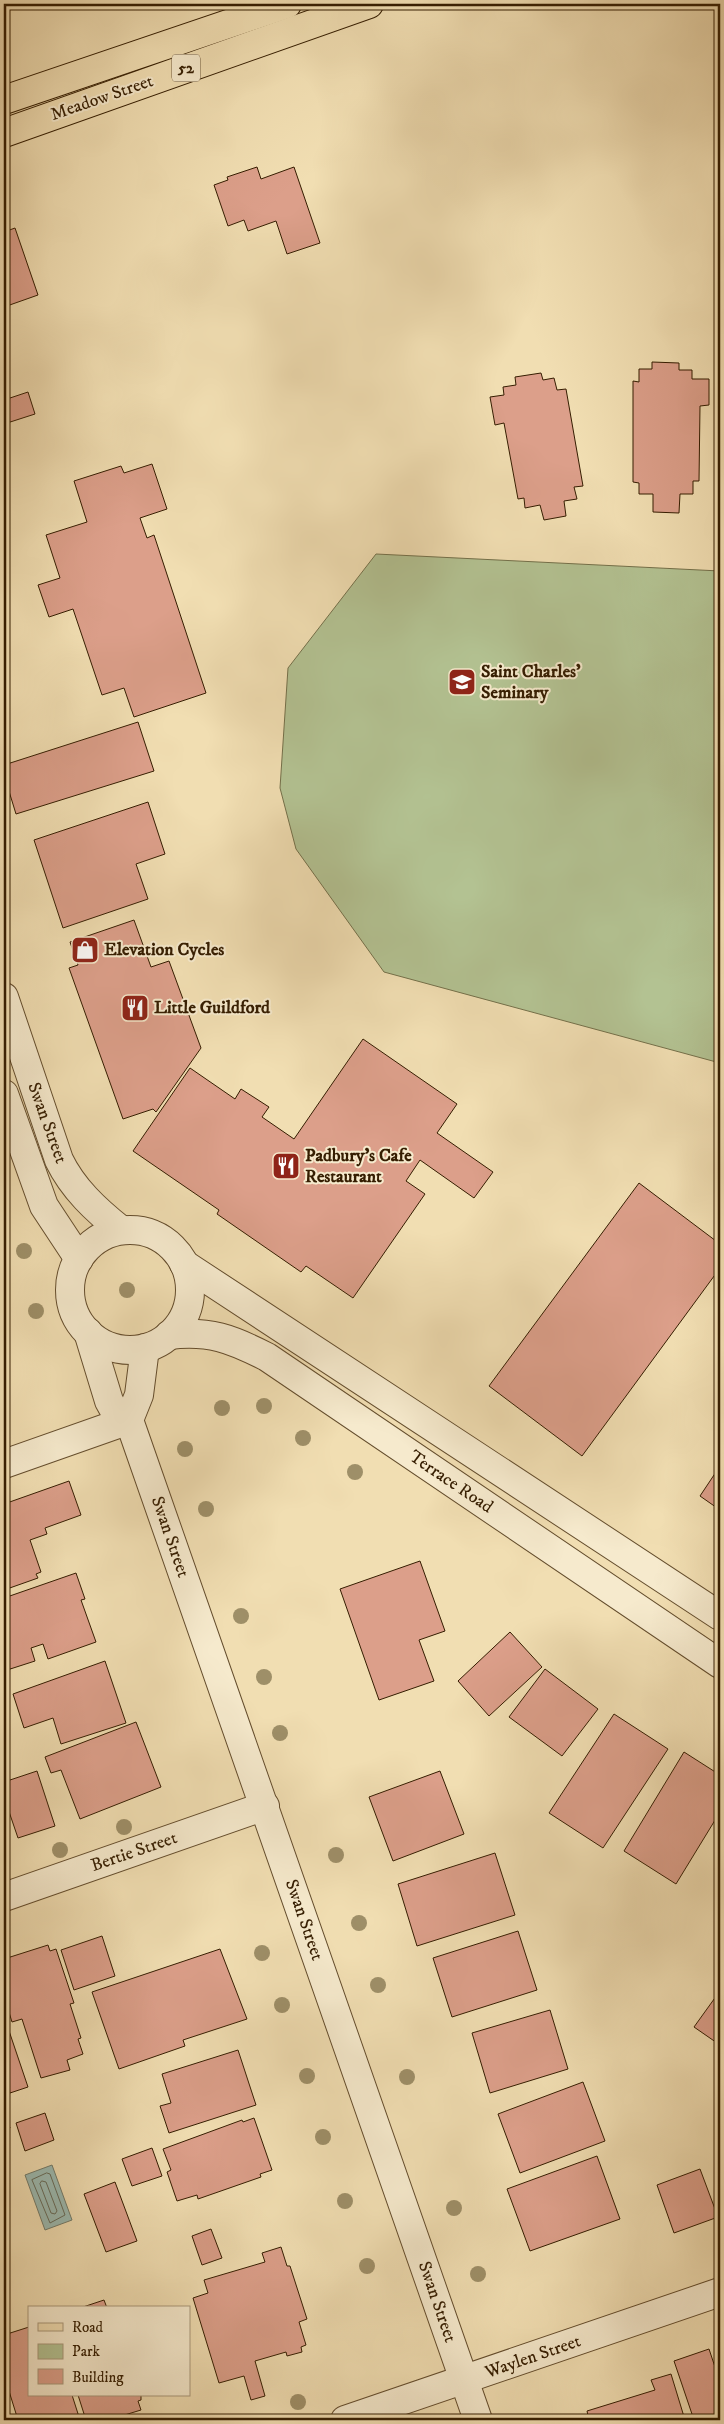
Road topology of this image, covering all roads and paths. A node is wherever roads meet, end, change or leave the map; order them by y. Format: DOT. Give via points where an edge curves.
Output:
graph roads {
  1 [pos="287,4"];
  2 [pos="369,4"];
  3 [pos="4,100"];
  4 [pos="4,133"];
  5 [pos="4,997"];
  6 [pos="4,1094"];
  7 [pos="121,1230"];
  8 [pos="79,1259"];
  9 [pos="184,1264"];
  10 [pos="88,1332"];
  11 [pos="169,1335"];
  12 [pos="145,1348"];
  13 [pos="129,1420"];
  14 [pos="4,1464"];
  15 [pos="720,1616"];
  16 [pos="720,1664"];
  17 [pos="265,1806"];
  18 [pos="4,1897"];
  19 [pos="720,2292"];
  20 [pos="464,2380"];
  21 [pos="345,2420"];
  22 [pos="478,2420"];
  1 -- 3 [label="main road, Meadow Street / 52"];
  2 -- 4 [label="main road, Meadow Street / 52"];
  5 -- 7 [label="street, Swan Street" via="68,1180"];
  6 -- 8 [label="street, Swan Street" via="44,1206"];
  7 -- 8 [label="street" via="97,1240"];
  7 -- 9 [label="street" via="136,1230 158,1237 176,1251"];
  8 -- 10 [label="street" via="70,1291 75,1313"];
  9 -- 11 [label="street" via="190,1289 189,1302 185,1315"];
  9 -- 15 [label="street, Terrace Road"];
  10 -- 12 [label="street" via="114,1348"];
  10 -- 13 [label="street, Swan Street" via="109,1401 114,1410"];
  11 -- 12 [label="street"];
  11 -- 16 [label="street, Terrace Road" via="192,1332 219,1336 267,1358"];
  12 -- 13 [label="street" via="139,1395"];
  13 -- 14 [label="street"];
  13 -- 17 [label="street, Swan Street"];
  17 -- 18 [label="street, Bertie Street"];
  17 -- 20 [label="street, Swan Street"];
  19 -- 20 [label="street, Waylen Street"];
  20 -- 21 [label="street, Waylen Street"];
  20 -- 22 [label="street, Swan Street"];
}
